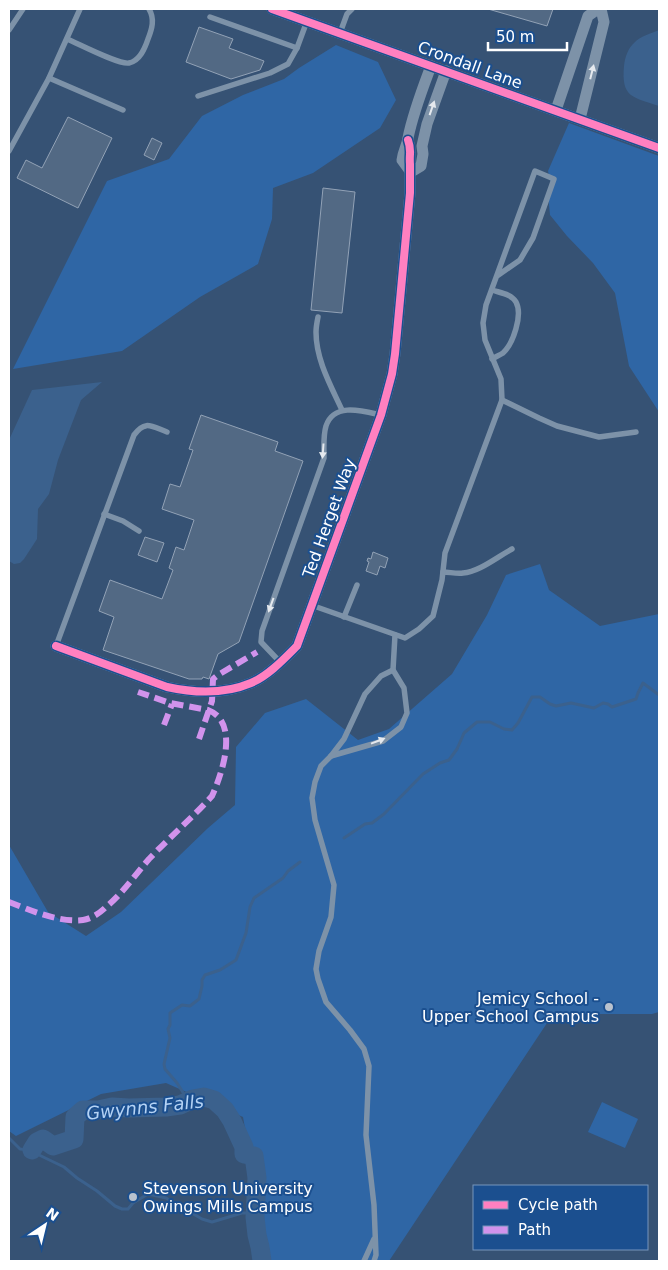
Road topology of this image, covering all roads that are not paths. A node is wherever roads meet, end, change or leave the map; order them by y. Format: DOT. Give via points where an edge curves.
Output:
graph roads {
  1 [pos="24,9"];
  2 [pos="80,9"];
  3 [pos="149,9"];
  4 [pos="272,9"];
  5 [pos="352,9"];
  6 [pos="600,9"];
  7 [pos="210,17"];
  8 [pos="307,21"];
  9 [pos="9,30"];
  10 [pos="340,33"];
  11 [pos="67,39"];
  12 [pos="297,48"];
  13 [pos="431,66"];
  14 [pos="446,71"];
  15 [pos="50,78"];
  16 [pos="198,96"];
  17 [pos="123,110"];
  18 [pos="556,110"];
  19 [pos="580,119"];
  20 [pos="414,145"];
  21 [pos="659,148"];
  22 [pos="9,151"];
  23 [pos="411,172"];
  24 [pos="497,276"];
  25 [pos="492,290"];
  26 [pos="318,317"];
  27 [pos="492,358"];
  28 [pos="502,400"];
  29 [pos="342,410"];
  30 [pos="381,415"];
  31 [pos="167,432"];
  32 [pos="636,432"];
  33 [pos="104,514"];
  34 [pos="139,531"];
  35 [pos="512,549"];
  36 [pos="443,572"];
  37 [pos="357,584"];
  38 [pos="312,605"];
  39 [pos="344,617"];
  40 [pos="395,635"];
  41 [pos="56,646"];
  42 [pos="280,662"];
  43 [pos="393,670"];
  44 [pos="332,756"];
  45 [pos="374,1238"];
  46 [pos="364,1261"];
  47 [pos="374,1261"];
  1 -- 9 [label="lane"];
  2 -- 11 [label="lane"];
  3 -- 11 [label="lane" via="153,20 146,45 142,54 128,63"];
  4 -- 8 [label="street, Crondall Lane"];
  5 -- 10 [label="lane"];
  6 -- 18 [label="street" via="588,16"];
  19 -- 6 [label="street, one-way" via="604,22"];
  7 -- 12 [label="lane"];
  8 -- 10 [label="street, Crondall Lane"];
  8 -- 12 [label="lane"];
  10 -- 13 [label="street, Crondall Lane"];
  11 -- 15 [label="lane"];
  12 -- 16 [label="lane" via="288,64 270,73"];
  13 -- 14 [label="street, Crondall Lane"];
  13 -- 20 [label="street, Ted Herget Way" via="411,122"];
  14 -- 18 [label="street, Crondall Lane"];
  20 -- 14 [label="street, Ted Herget Way, one-way" via="427,124"];
  15 -- 17 [label="lane"];
  15 -- 22 [label="lane"];
  18 -- 19 [label="street, Crondall Lane"];
  19 -- 21 [label="street, Crondall Lane"];
  20 -- 23 [label="street, Ted Herget Way" via="403,152 402,160"];
  20 -- 23 [label="street, Ted Herget Way" via="424,154 421,166"];
  23 -- 30 [label="street, Ted Herget Way" via="395,354"];
  24 -- 24 [label="lane" via="535,171 554,178 533,238 520,260"];
  24 -- 25 [label="lane"];
  25 -- 27 [label="lane" via="483,323"];
  25 -- 27 [label="lane" via="509,295 519,312 510,344"];
  26 -- 29 [label="lane" via="318,351"];
  27 -- 28 [label="lane" via="500,379"];
  28 -- 32 [label="lane" via="557,426 599,437"];
  28 -- 36 [label="lane" via="445,553"];
  29 -- 30 [label="lane" via="355,409"];
  29 -- 42 [label="lane, one-way" via="334,414 325,428 324,458 262,631 261,642"];
  30 -- 38 [label="street, Ted Herget Way"];
  31 -- 33 [label="lane" via="147,425 139,427"];
  33 -- 34 [label="lane"];
  33 -- 41 [label="lane"];
  35 -- 36 [label="lane" via="479,569 463,574"];
  36 -- 40 [label="lane" via="433,616 405,638"];
  37 -- 39 [label="lane"];
  38 -- 39 [label="lane"];
  38 -- 42 [label="street, Ted Herget Way" via="297,646"];
  39 -- 40 [label="lane"];
  40 -- 43 [label="lane"];
  41 -- 42 [label="street, Ted Herget Way" via="167,687 201,692 230,690 252,683"];
  43 -- 44 [label="lane" via="381,676 365,694 344,739"];
  44 -- 43 [label="lane, one-way" via="383,741 401,727 407,713 404,688"];
  44 -- 45 [label="lane" via="320,766 312,798 334,885 331,917 316,969 326,1002 364,1049 369,1066 366,1135 374,1205"];
  45 -- 46 [label="lane"];
  45 -- 47 [label="lane"];
}
